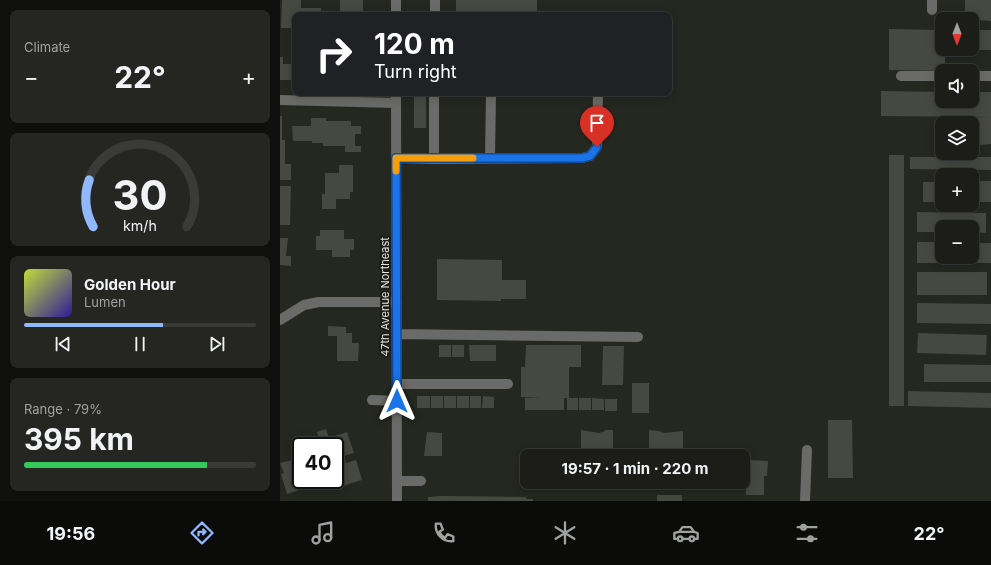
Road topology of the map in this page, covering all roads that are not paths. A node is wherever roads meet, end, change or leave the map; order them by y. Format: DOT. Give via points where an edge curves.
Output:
graph roads {
  1 [pos="396,0"];
  2 [pos="435,0"];
  3 [pos="396,12"];
  4 [pos="435,12"];
  5 [pos="901,76"];
  6 [pos="935,76"];
  7 [pos="979,76"];
  8 [pos="991,76"];
  9 [pos="434,96"];
  10 [pos="491,96"];
  11 [pos="598,96"];
  12 [pos="396,98"];
  13 [pos="280,100"];
  14 [pos="396,158"];
  15 [pos="490,158"];
  16 [pos="434,159"];
  17 [pos="397,302"];
  18 [pos="280,320"];
  19 [pos="397,334"];
  20 [pos="638,337"];
  21 [pos="397,384"];
  22 [pos="508,384"];
  23 [pos="372,400"];
  24 [pos="397,401"];
  25 [pos="806,450"];
  26 [pos="397,481"];
  27 [pos="421,481"];
  28 [pos="398,501"];
  29 [pos="805,501"];
  1 -- 3 [label="street"];
  2 -- 4 [label="street"];
  5 -- 6 [label="street"];
  7 -- 8 [label="street"];
  9 -- 16 [label="street"];
  10 -- 15 [label="street"];
  11 -- 15 [label="street" via="597,147 590,156"];
  12 -- 13 [label="street"];
  12 -- 14 [label="street, 47th Avenue Northeast"];
  14 -- 16 [label="street"];
  14 -- 17 [label="street, 47th Avenue Northeast"];
  15 -- 16 [label="street"];
  17 -- 18 [label="street" via="319,302 304,306"];
  17 -- 19 [label="street, 47th Avenue Northeast"];
  19 -- 20 [label="street"];
  19 -- 21 [label="street, 47th Avenue Northeast"];
  21 -- 22 [label="street"];
  21 -- 24 [label="street, 47th Avenue Northeast"];
  23 -- 24 [label="street"];
  24 -- 26 [label="street, 47th Avenue Northeast"];
  25 -- 29 [label="street"];
  26 -- 27 [label="street"];
  26 -- 28 [label="street, 47th Avenue Northeast"];
}
